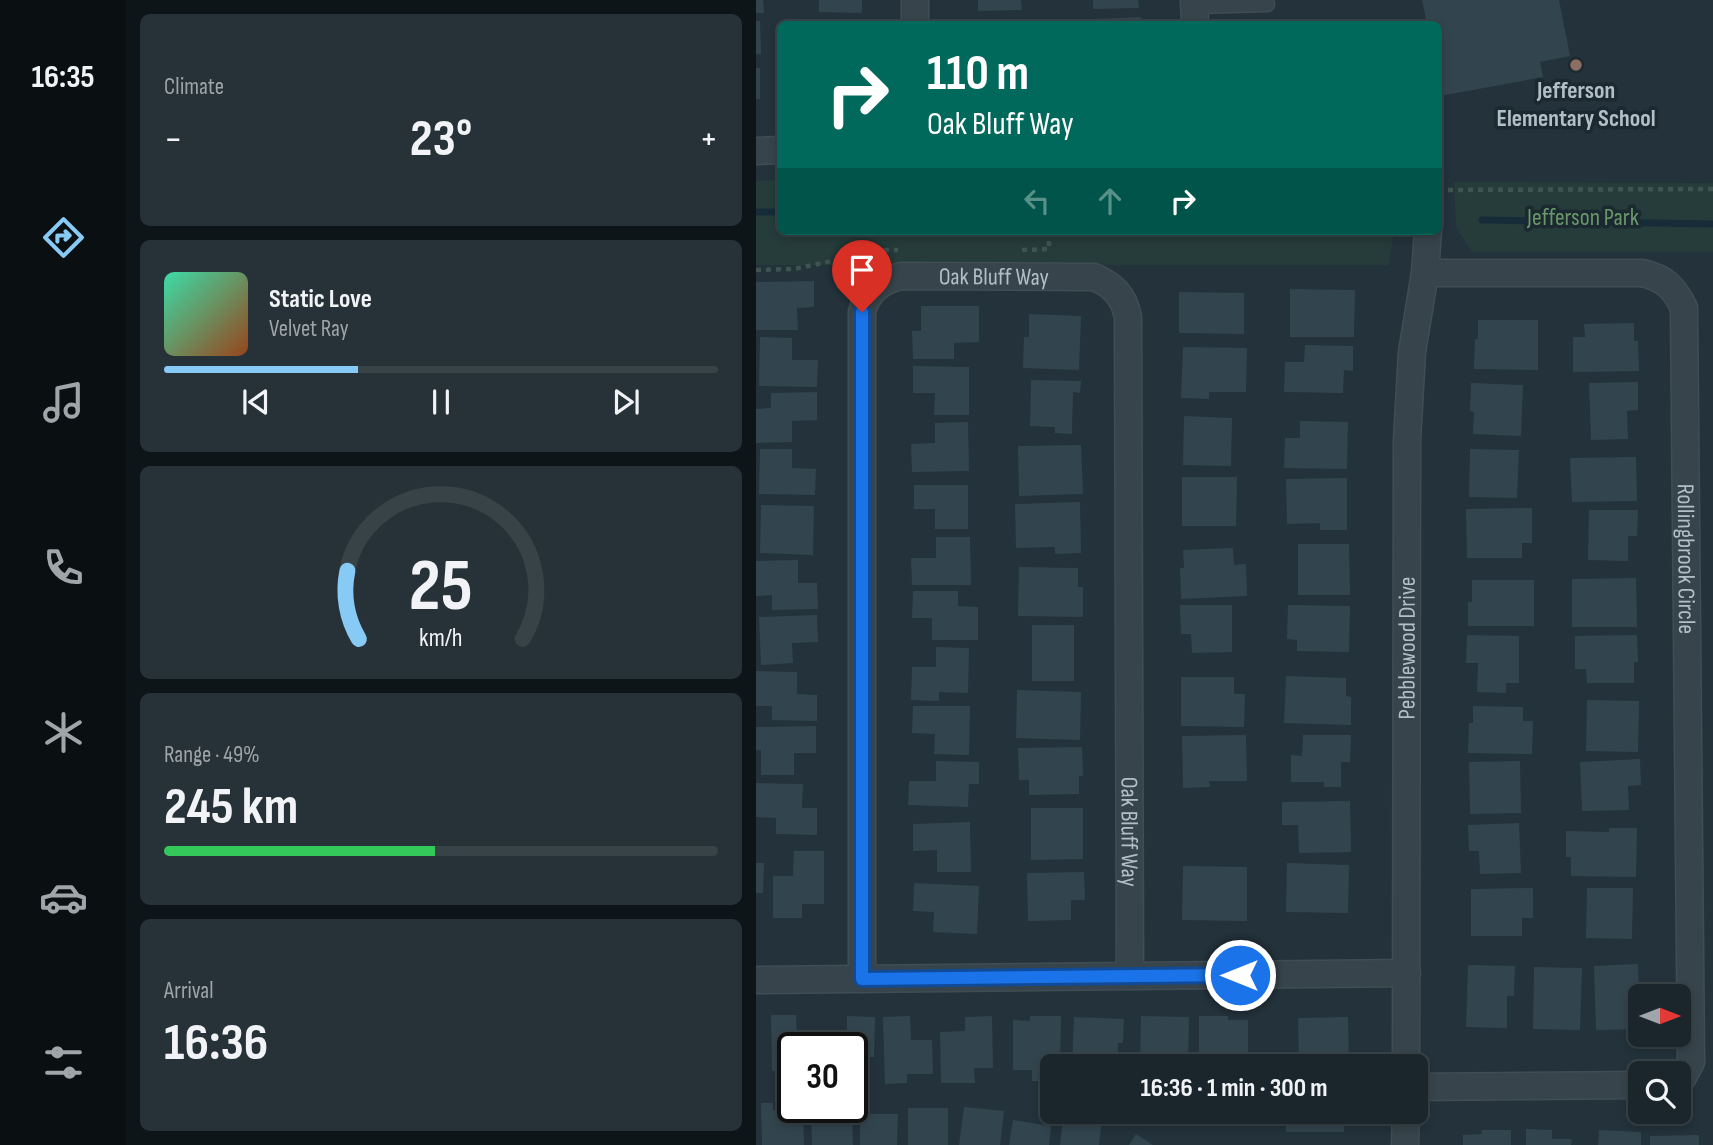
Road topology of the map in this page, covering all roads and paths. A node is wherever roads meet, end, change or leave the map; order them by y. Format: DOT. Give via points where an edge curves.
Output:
graph roads {
  1 [pos="915,0"];
  2 [pos="1267,4"];
  3 [pos="1194,10"];
  4 [pos="915,21"];
  5 [pos="777,150"];
  6 [pos="756,151"];
  7 [pos="1713,189"];
  8 [pos="1442,190"];
  9 [pos="1428,235"];
  10 [pos="1425,273"];
  11 [pos="1407,974"];
  12 [pos="1130,976"];
  13 [pos="862,979"];
  14 [pos="756,980"];
  15 [pos="1406,1054"];
  16 [pos="1691,1061"];
  17 [pos="1628,1085"];
  18 [pos="1428,1087"];
  19 [pos="1406,1124"];
  20 [pos="1405,1145"];
  1 -- 4 [label="street"];
  2 -- 3 [label="lane"];
  5 -- 6 [label="street"];
  7 -- 8 [label="path"];
  9 -- 10 [label="street, Pebblewood Drive"];
  10 -- 11 [label="street, Pebblewood Drive" via="1412,352 1407,440"];
  10 -- 16 [label="street, Rollingbrook Circle" via="1642,273 1671,285 1684,308"];
  11 -- 12 [label="street"];
  11 -- 15 [label="street, Pebblewood Drive"];
  12 -- 13 [label="street"];
  12 -- 13 [label="street, Oak Bluff Way" via="1126,306 1118,292 1094,277 901,276 885,280 873,290 862,312"];
  13 -- 14 [label="street"];
  17 -- 18 [label="street"];
  19 -- 20 [label="street"];
}
